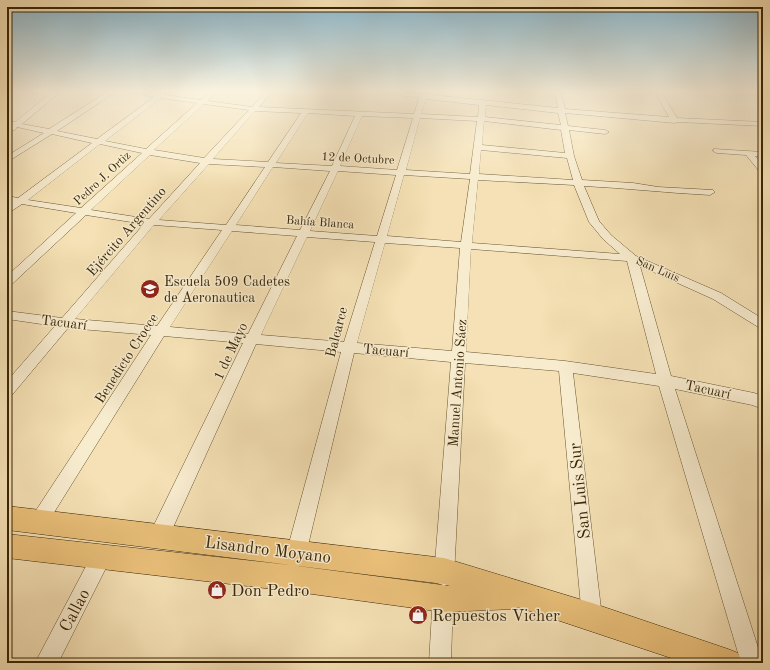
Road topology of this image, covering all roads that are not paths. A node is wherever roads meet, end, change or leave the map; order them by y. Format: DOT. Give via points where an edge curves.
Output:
graph roads {
  1 [pos="63,123"];
  2 [pos="122,123"];
  3 [pos="180,123"];
  4 [pos="240,123"];
  5 [pos="299,123"];
  6 [pos="355,123"];
  7 [pos="414,123"];
  8 [pos="480,123"];
  9 [pos="520,123"];
  10 [pos="563,123"];
  11 [pos="747,123"];
  12 [pos="11,124"];
  13 [pos="763,124"];
  14 [pos="564,128"];
  15 [pos="7,131"];
  16 [pos="51,131"];
  17 [pos="605,132"];
  18 [pos="99,141"];
  19 [pos="477,147"];
  20 [pos="718,151"];
  21 [pos="149,152"];
  22 [pos="748,153"];
  23 [pos="763,154"];
  24 [pos="570,156"];
  25 [pos="7,160"];
  26 [pos="206,161"];
  27 [pos="272,165"];
  28 [pos="335,169"];
  29 [pos="763,170"];
  30 [pos="401,172"];
  31 [pos="474,176"];
  32 [pos="578,183"];
  33 [pos="710,192"];
  34 [pos="7,199"];
  35 [pos="19,202"];
  36 [pos="7,211"];
  37 [pos="83,212"];
  38 [pos="151,222"];
  39 [pos="229,229"];
  40 [pos="304,233"];
  41 [pos="380,239"];
  42 [pos="466,245"];
  43 [pos="632,258"];
  44 [pos="7,282"];
  45 [pos="7,315"];
  46 [pos="65,323"];
  47 [pos="763,325"];
  48 [pos="161,331"];
  49 [pos="252,339"];
  50 [pos="348,347"];
  51 [pos="459,357"];
  52 [pos="565,366"];
  53 [pos="665,381"];
  54 [pos="7,391"];
  55 [pos="763,403"];
  56 [pos="7,518"];
  57 [pos="39,522"];
  58 [pos="159,536"];
  59 [pos="7,546"];
  60 [pos="297,552"];
  61 [pos="102,556"];
  62 [pos="444,571"];
  63 [pos="290,578"];
  64 [pos="527,596"];
  65 [pos="443,598"];
  66 [pos="592,617"];
  67 [pos="46,663"];
  68 [pos="440,663"];
  69 [pos="728,663"];
  70 [pos="752,663"];
  1 -- 16 [label="street"];
  2 -- 18 [label="street"];
  3 -- 21 [label="street, Pedro J. Ortiz"];
  4 -- 26 [label="street, Ejército Argentino"];
  5 -- 27 [label="street, Benedicto Crocce"];
  6 -- 28 [label="street, 1 de Mayo"];
  7 -- 30 [label="street, Balcarce"];
  8 -- 19 [label="street, Manuel Antonio Sáez"];
  9 -- 14 [label="street"];
  10 -- 14 [label="street, San Luis"];
  11 -- 13 [label="street"];
  12 -- 15 [label="street"];
  12 -- 16 [label="street, 12 de Octubre"];
  14 -- 17 [label="street"];
  14 -- 24 [label="street, San Luis"];
  16 -- 18 [label="street, 12 de Octubre"];
  16 -- 25 [label="street"];
  18 -- 21 [label="street, 12 de Octubre"];
  18 -- 35 [label="street"];
  19 -- 24 [label="street"];
  19 -- 31 [label="street, Manuel Antonio Sáez"];
  20 -- 22 [label="street"];
  21 -- 26 [label="street, 12 de Octubre"];
  21 -- 37 [label="street, Pedro J. Ortiz"];
  22 -- 23 [label="street"];
  22 -- 29 [label="street"];
  24 -- 32 [label="street, San Luis"];
  26 -- 27 [label="street, 12 de Octubre"];
  26 -- 38 [label="street, Ejército Argentino"];
  27 -- 28 [label="street, 12 de Octubre"];
  27 -- 39 [label="street, Benedicto Crocce"];
  28 -- 30 [label="street, 12 de Octubre"];
  28 -- 40 [label="street, 1 de Mayo"];
  30 -- 31 [label="street, 12 de Octubre"];
  30 -- 41 [label="street, Balcarce"];
  31 -- 32 [label="street, 12 de Octubre"];
  31 -- 42 [label="street, Manuel Antonio Sáez"];
  32 -- 33 [label="street, 12 de Octubre"];
  32 -- 43 [label="street, San Luis" via="594,222"];
  34 -- 35 [label="street, Bahía Blanca"];
  35 -- 36 [label="street"];
  35 -- 37 [label="street, Bahía Blanca"];
  37 -- 38 [label="street, Bahía Blanca"];
  37 -- 44 [label="street, Pedro J. Ortiz"];
  38 -- 39 [label="street, Bahía Blanca"];
  38 -- 46 [label="street, Ejército Argentino"];
  39 -- 40 [label="street, Bahía Blanca"];
  39 -- 48 [label="street, Benedicto Crocce"];
  40 -- 41 [label="street, Bahía Blanca"];
  40 -- 49 [label="street, 1 de Mayo"];
  41 -- 42 [label="street, Bahía Blanca"];
  41 -- 50 [label="street, Balcarce"];
  42 -- 43 [label="street, Bahía Blanca"];
  42 -- 51 [label="street, Manuel Antonio Sáez"];
  43 -- 47 [label="street, San Luis" via="717,296"];
  43 -- 53 [label="street"];
  45 -- 46 [label="street, Tacuarí"];
  46 -- 48 [label="street, Tacuarí"];
  46 -- 54 [label="street, Ejército Argentino"];
  48 -- 49 [label="street, Tacuarí"];
  48 -- 57 [label="street, Benedicto Crocce"];
  49 -- 50 [label="street, Tacuarí"];
  49 -- 58 [label="street, 1 de Mayo"];
  50 -- 51 [label="street, Tacuarí"];
  50 -- 60 [label="street, Balcarce"];
  51 -- 52 [label="street, Tacuarí"];
  51 -- 62 [label="street, Manuel Antonio Sáez"];
  52 -- 53 [label="street, Tacuarí"];
  52 -- 66 [label="street, San Luis Sur"];
  53 -- 55 [label="street, Tacuarí"];
  53 -- 70 [label="street"];
  56 -- 57 [label="main road, Lisandro Moyano"];
  57 -- 58 [label="main road, Lisandro Moyano"];
  58 -- 60 [label="main road, Lisandro Moyano"];
  59 -- 61 [label="main road, Lisandro Moyano"];
  60 -- 62 [label="main road, Lisandro Moyano"];
  60 -- 63 [label="street, Balcarce"];
  61 -- 63 [label="main road, Lisandro Moyano"];
  61 -- 67 [label="street, Callao"];
  62 -- 64 [label="main road, Lisandro Moyano"];
  62 -- 65 [label="street, Manuel Antonio Sáez"];
  63 -- 65 [label="main road, Lisandro Moyano"];
  64 -- 65 [label="main road, Lisandro Moyano"];
  64 -- 66 [label="main road, Lisandro Moyano"];
  65 -- 68 [label="street, Manuel Antonio Sáez"];
  66 -- 69 [label="main road, Lisandro Moyano"];
}
